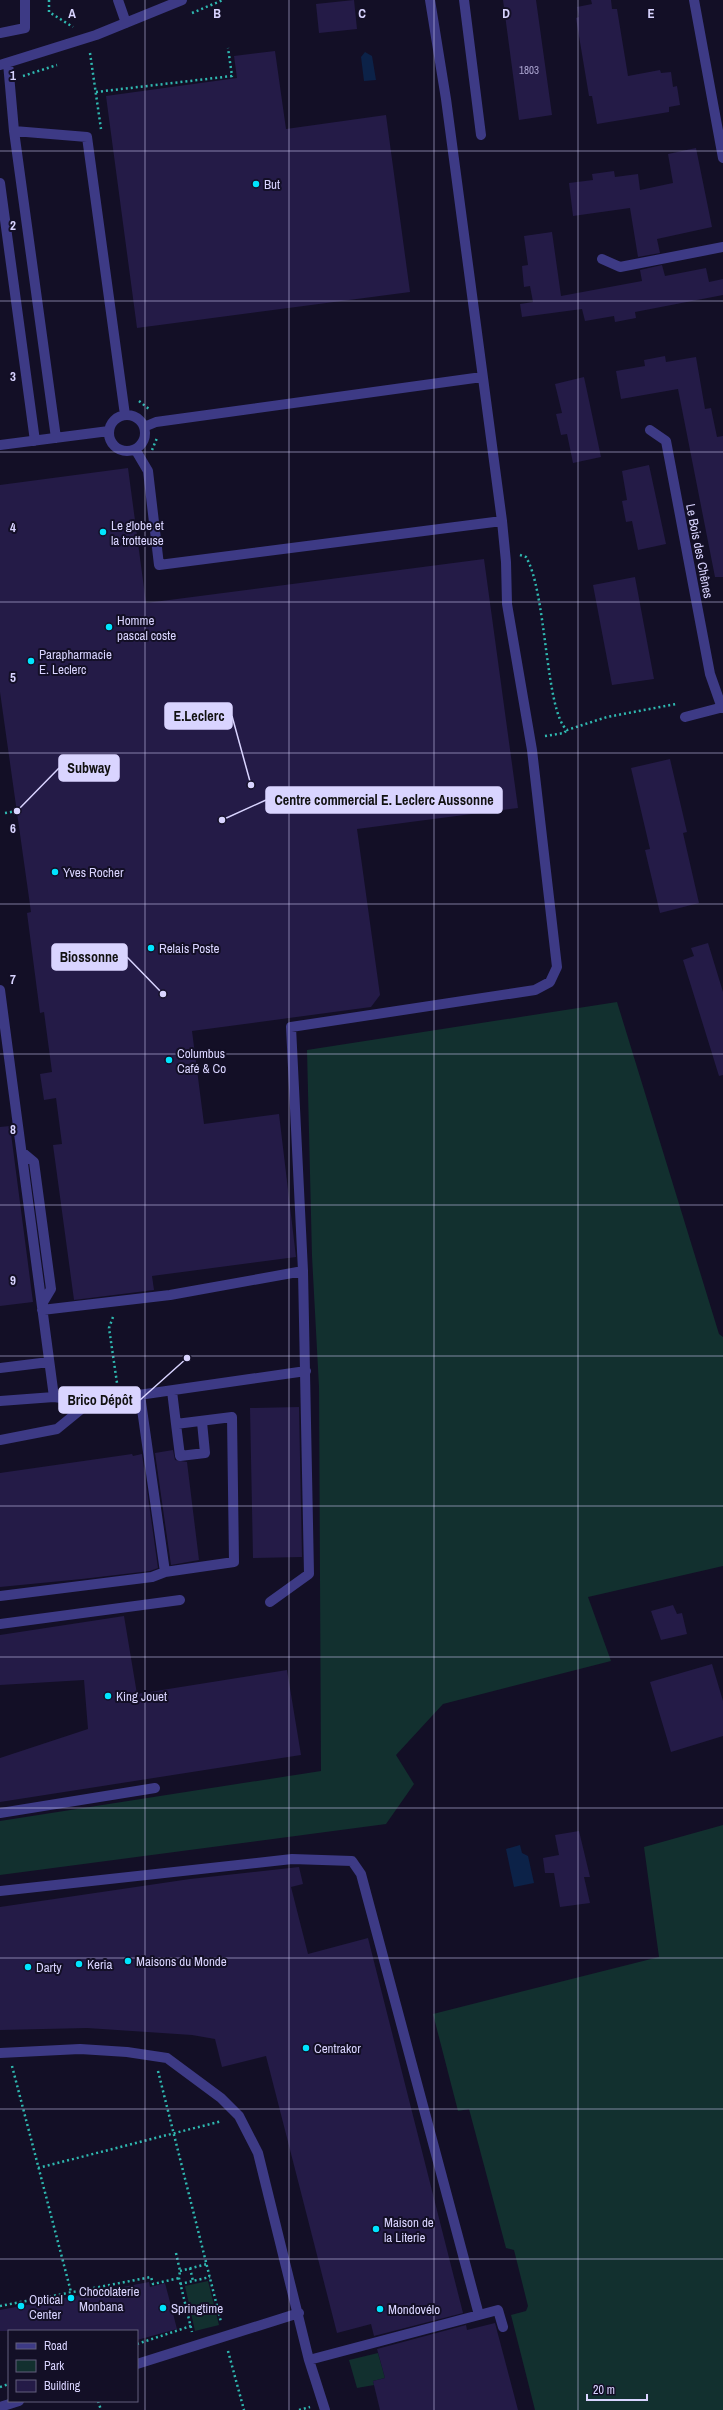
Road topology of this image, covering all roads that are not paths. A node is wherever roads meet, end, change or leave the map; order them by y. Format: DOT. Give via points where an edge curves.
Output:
graph roads {
  1 [pos="26,0"];
  2 [pos="118,0"];
  3 [pos="182,0"];
  4 [pos="430,0"];
  5 [pos="464,0"];
  6 [pos="694,0"];
  7 [pos="126,23"];
  8 [pos="0,33"];
  9 [pos="4,64"];
  10 [pos="14,131"];
  11 [pos="481,135"];
  12 [pos="723,158"];
  13 [pos="0,183"];
  14 [pos="723,247"];
  15 [pos="602,259"];
  16 [pos="482,377"];
  17 [pos="125,415"];
  18 [pos="144,427"];
  19 [pos="109,430"];
  20 [pos="650,430"];
  21 [pos="56,438"];
  22 [pos="34,441"];
  23 [pos="0,445"];
  24 [pos="135,449"];
  25 [pos="502,521"];
  26 [pos="723,708"];
  27 [pos="685,717"];
  28 [pos="0,990"];
  29 [pos="303,1271"];
  30 [pos="42,1307"];
  31 [pos="49,1362"];
  32 [pos="0,1368"];
  33 [pos="306,1371"];
  34 [pos="172,1390"];
  35 [pos="140,1395"];
  36 [pos="54,1396"];
  37 [pos="0,1401"];
  38 [pos="90,1402"];
  39 [pos="202,1422"];
  40 [pos="176,1424"];
  41 [pos="0,1440"];
  42 [pos="165,1572"];
  43 [pos="0,1596"];
  44 [pos="180,1600"];
  45 [pos="270,1602"];
  46 [pos="0,1624"];
  47 [pos="155,1788"];
  48 [pos="0,1813"];
  49 [pos="0,1891"];
  50 [pos="4,2053"];
  51 [pos="299,2313"];
  52 [pos="479,2315"];
  53 [pos="503,2327"];
  54 [pos="309,2360"];
  55 [pos="138,2364"];
  56 [pos="16,2402"];
  57 [pos="0,2407"];
  58 [pos="325,2410"];
  1 -- 8 [label="street" via="25,28"];
  2 -- 7 [label="street"];
  3 -- 7 [label="street"];
  4 -- 16 [label="street" via="446,98"];
  5 -- 11 [label="street"];
  6 -- 12 [label="street"];
  7 -- 9 [label="street"];
  9 -- 10 [label="street"];
  10 -- 17 [label="street" via="87,137"];
  10 -- 21 [label="street"];
  13 -- 22 [label="street"];
  14 -- 15 [label="street" via="620,267"];
  16 -- 18 [label="street" via="156,422"];
  16 -- 25 [label="street"];
  17 -- 18 [label="street" via="137,417"];
  17 -- 19 [label="street" via="116,418"];
  18 -- 24 [label="street" via="145,437"];
  19 -- 21 [label="street"];
  19 -- 24 [label="street" via="112,443 117,448 129,451"];
  20 -- 26 [label="street, Le Bois des Chênes" via="666,441 710,674"];
  21 -- 22 [label="street"];
  22 -- 23 [label="street"];
  24 -- 25 [label="street" via="148,470 159,566"];
  25 -- 29 [label="street" via="507,604 530,738 557,968 550,982 535,990 291,1026"];
  26 -- 27 [label="street"];
  28 -- 30 [label="street"];
  29 -- 30 [label="street" via="114,1303"];
  29 -- 33 [label="street"];
  30 -- 31 [label="street"];
  31 -- 32 [label="street"];
  31 -- 36 [label="street"];
  33 -- 34 [label="street"];
  33 -- 45 [label="street" via="309,1574"];
  34 -- 35 [label="street"];
  34 -- 40 [label="street"];
  35 -- 38 [label="street"];
  35 -- 42 [label="street"];
  36 -- 37 [label="street"];
  36 -- 38 [label="street"];
  38 -- 41 [label="street" via="57,1429"];
  39 -- 40 [label="street"];
  39 -- 40 [label="street" via="206,1453 180,1456"];
  39 -- 42 [label="street" via="232,1417 234,1562"];
  42 -- 43 [label="street" via="152,1577"];
  44 -- 46 [label="street"];
  47 -- 48 [label="street"];
  49 -- 52 [label="street" via="292,1859 352,1861 361,1874"];
  50 -- 51 [label="street" via="80,2050 154,2055 167,2058 221,2098 239,2116 258,2153"];
  51 -- 54 [label="street"];
  51 -- 55 [label="street"];
  52 -- 53 [label="street" via="498,2310"];
  52 -- 54 [label="street"];
  54 -- 58 [label="street"];
  56 -- 57 [label="street"];
}
